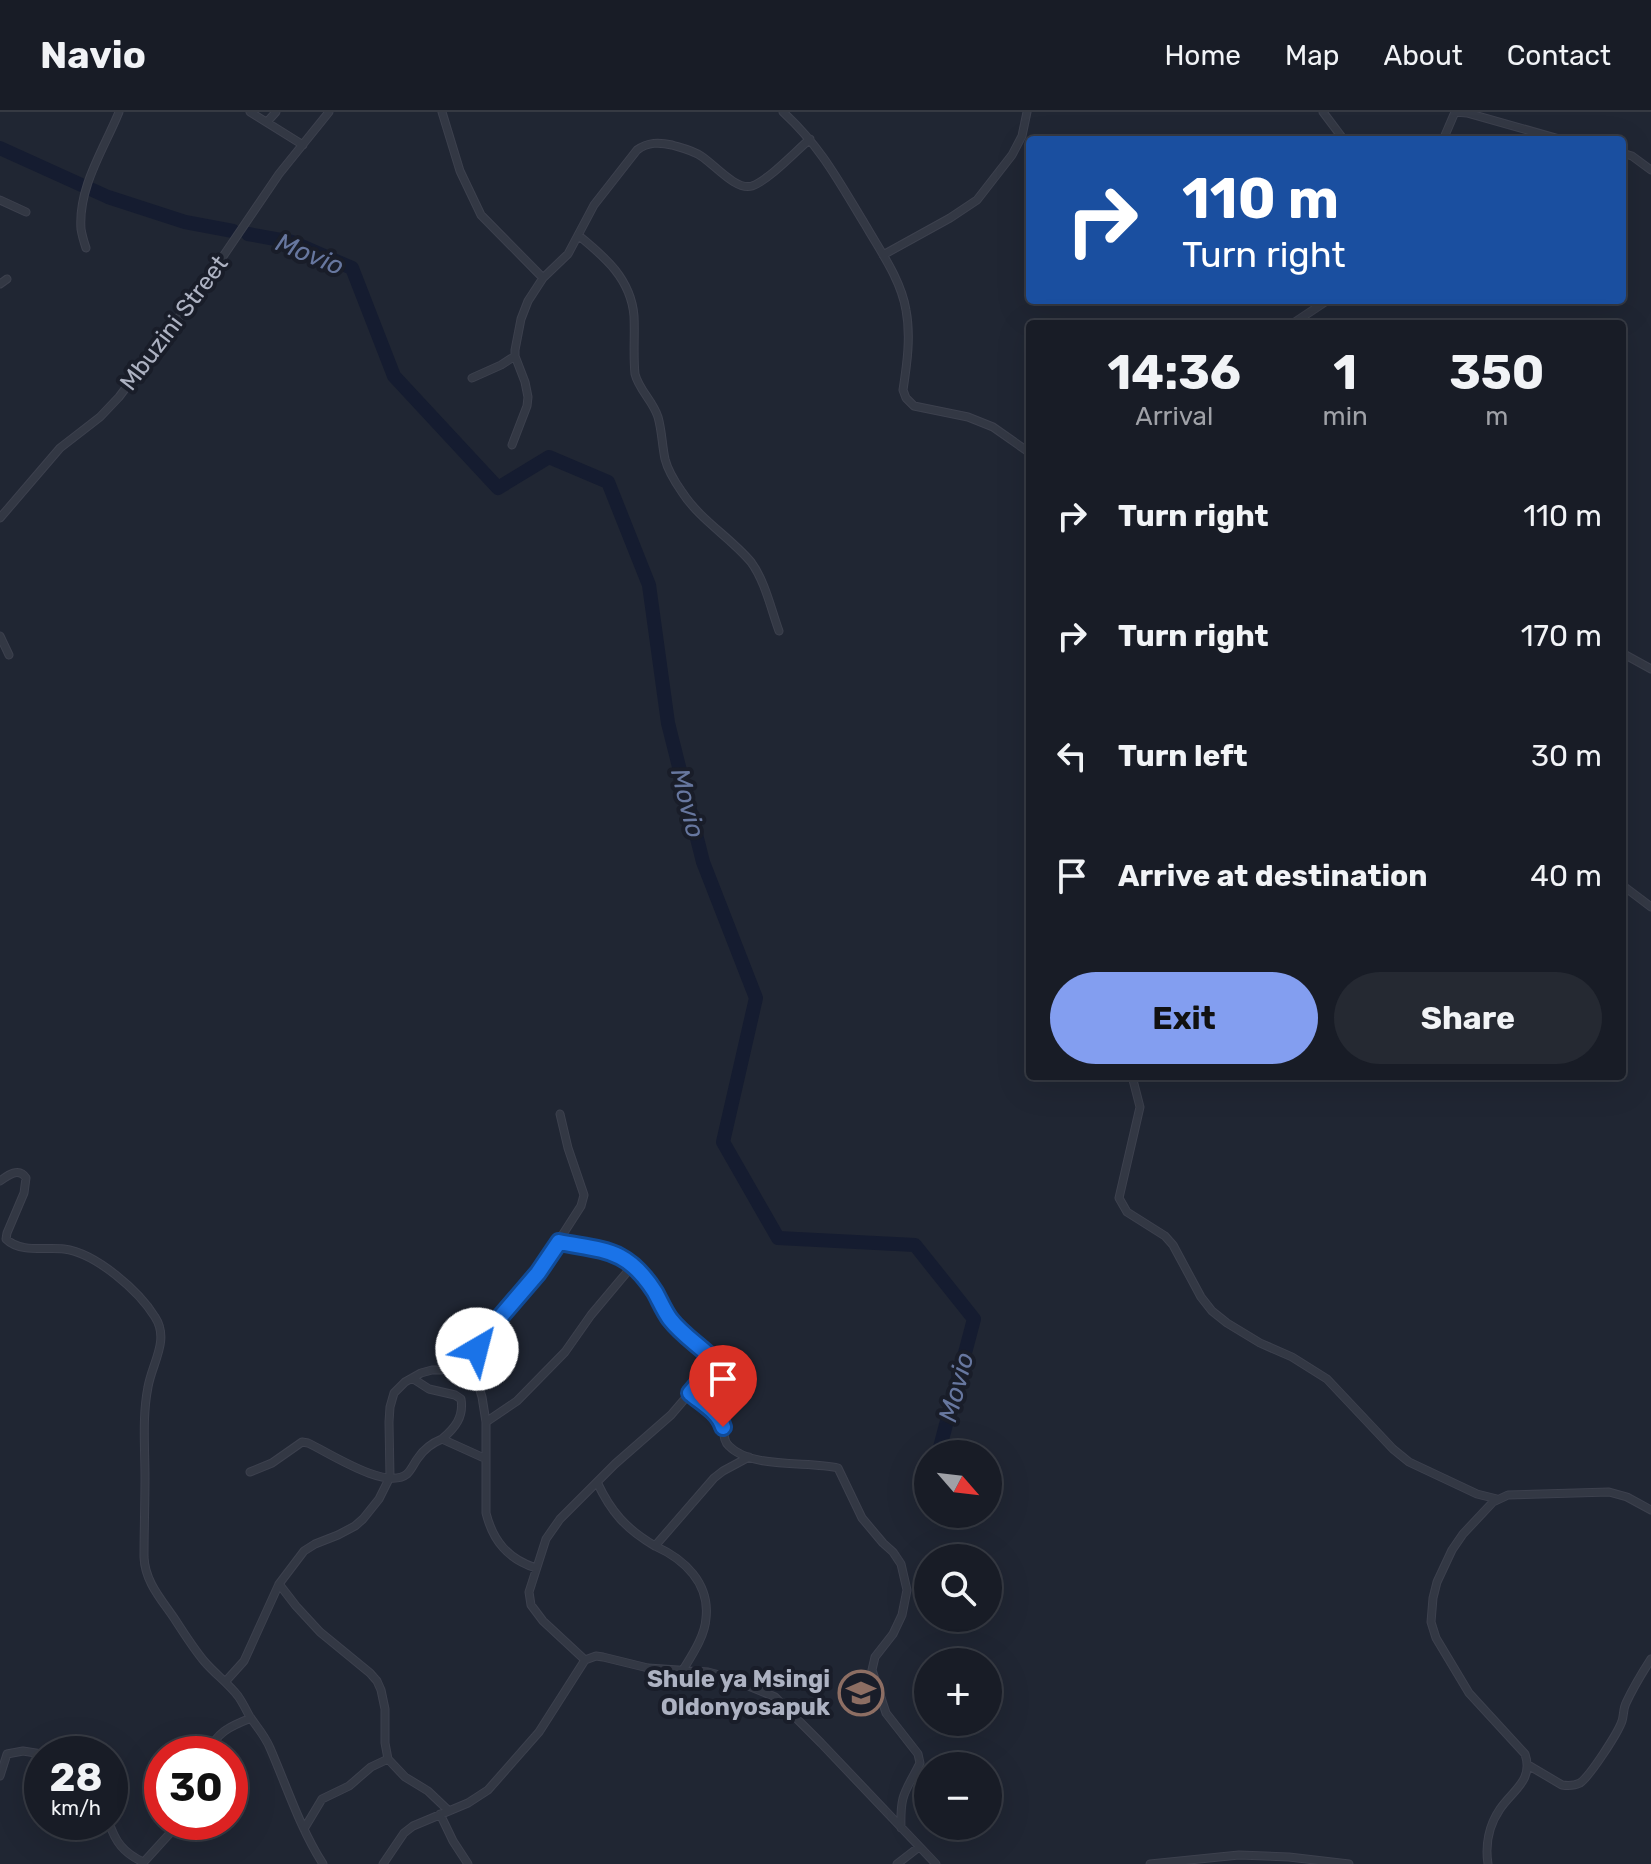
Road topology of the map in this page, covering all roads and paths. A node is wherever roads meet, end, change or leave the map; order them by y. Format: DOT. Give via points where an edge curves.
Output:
graph roads {
  1 [pos="119,112"];
  2 [pos="250,112"];
  3 [pos="276,112"];
  4 [pos="329,112"];
  5 [pos="442,112"];
  6 [pos="783,112"];
  7 [pos="1027,112"];
  8 [pos="1323,112"];
  9 [pos="1455,112"];
  10 [pos="267,122"];
  11 [pos="1341,136"];
  12 [pos="1445,136"];
  13 [pos="1549,136"];
  14 [pos="810,139"];
  15 [pos="303,145"];
  16 [pos="1626,154"];
  17 [pos="1651,170"];
  18 [pos="0,200"];
  19 [pos="26,212"];
  20 [pos="578,235"];
  21 [pos="86,248"];
  22 [pos="883,255"];
  23 [pos="543,278"];
  24 [pos="1322,304"];
  25 [pos="1298,320"];
  26 [pos="515,356"];
  27 [pos="472,378"];
  28 [pos="512,445"];
  29 [pos="1026,450"];
  30 [pos="0,518"];
  31 [pos="779,631"];
  32 [pos="0,636"];
  33 [pos="9,655"];
  34 [pos="1626,655"];
  35 [pos="1651,669"];
  36 [pos="1626,888"];
  37 [pos="1651,907"];
  38 [pos="1133,1080"];
  39 [pos="560,1114"];
  40 [pos="0,1181"];
  41 [pos="559,1242"];
  42 [pos="633,1265"];
  43 [pos="470,1358"];
  44 [pos="412,1378"];
  45 [pos="690,1393"];
  46 [pos="486,1422"];
  47 [pos="442,1439"];
  48 [pos="749,1457"];
  49 [pos="484,1458"];
  50 [pos="250,1472"];
  51 [pos="390,1477"];
  52 [pos="597,1482"];
  53 [pos="1497,1499"];
  54 [pos="1651,1510"];
  55 [pos="655,1546"];
  56 [pos="536,1568"];
  57 [pos="279,1584"];
  58 [pos="1651,1659"];
  59 [pos="585,1660"];
  60 [pos="683,1670"];
  61 [pos="226,1681"];
  62 [pos="251,1718"];
  63 [pos="217,1736"];
  64 [pos="0,1747"];
  65 [pos="24,1751"];
  66 [pos="7,1754"];
  67 [pos="388,1759"];
  68 [pos="1528,1765"];
  69 [pos="0,1776"];
  70 [pos="449,1811"];
  71 [pos="440,1814"];
  72 [pos="901,1828"];
  73 [pos="304,1829"];
  74 [pos="117,1840"];
  75 [pos="164,1840"];
  76 [pos="919,1847"];
  77 [pos="142,1863"];
  78 [pos="323,1864"];
  79 [pos="383,1864"];
  80 [pos="468,1864"];
  81 [pos="897,1864"];
  82 [pos="936,1864"];
  83 [pos="1150,1864"];
  84 [pos="1349,1864"];
  85 [pos="1488,1864"];
  1 -- 21 [label="street" via="88,180 81,228"];
  2 -- 10 [label="street"];
  3 -- 10 [label="street"];
  4 -- 15 [label="street, Mbuzini Street"];
  5 -- 23 [label="street" via="475,206"];
  6 -- 14 [label="street"];
  7 -- 22 [label="street" via="1012,155 977,200"];
  8 -- 11 [label="street"];
  9 -- 12 [label="street"];
  9 -- 13 [label="street"];
  10 -- 15 [label="street"];
  14 -- 20 [label="street" via="749,187 734,183 690,150 644,145 605,190"];
  14 -- 22 [label="street"];
  15 -- 30 [label="street, Mbuzini Street" via="119,397 60,448"];
  16 -- 17 [label="street"];
  18 -- 19 [label="street"];
  20 -- 23 [label="street" via="568,254"];
  20 -- 31 [label="street" via="616,269 627,288 634,315 636,380 658,416 672,477 696,510 756,570"];
  22 -- 29 [label="street" via="906,308 906,398 914,406 993,427"];
  23 -- 26 [label="street" via="521,319"];
  24 -- 25 [label="street"];
  26 -- 27 [label="street"];
  26 -- 28 [label="street" via="528,397"];
  32 -- 33 [label="street"];
  34 -- 35 [label="street"];
  36 -- 37 [label="street"];
  38 -- 53 [label="street" via="1140,1107 1119,1198 1127,1212 1173,1245 1212,1311 1327,1379 1409,1462"];
  39 -- 41 [label="street" via="584,1198"];
  40 -- 61 [label="street" via="19,1172 26,1178 7,1233 9,1243 65,1249 91,1259 128,1286 159,1324 162,1334 146,1399 144,1435 146,1571 199,1655"];
  41 -- 42 [label="street" via="614,1252"];
  41 -- 43 [label="street"];
  42 -- 45 [label="street" via="670,1319 716,1362"];
  42 -- 46 [label="street" via="565,1352 517,1401"];
  43 -- 44 [label="street"];
  43 -- 46 [label="street"];
  44 -- 47 [label="street" via="461,1399 459,1420"];
  44 -- 51 [label="street" via="394,1393 390,1407"];
  45 -- 48 [label="street" via="721,1420 729,1446"];
  45 -- 52 [label="street"];
  46 -- 49 [label="street"];
  47 -- 49 [label="street"];
  47 -- 51 [label="street" via="402,1477"];
  48 -- 55 [label="street" via="714,1478"];
  48 -- 72 [label="street" via="838,1468 862,1518 901,1564 907,1590 902,1615 872,1670 886,1713 920,1759 902,1799"];
  49 -- 56 [label="street" via="486,1513 493,1536 514,1558"];
  50 -- 51 [label="street" via="302,1442 362,1471"];
  51 -- 57 [label="street" via="363,1519 304,1551"];
  52 -- 55 [label="street" via="627,1527"];
  52 -- 56 [label="street" via="552,1529"];
  53 -- 54 [label="street" via="1518,1493 1609,1492"];
  53 -- 68 [label="street" via="1452,1550 1437,1582 1431,1622 1469,1693 1525,1754"];
  55 -- 60 [label="street" via="696,1575 705,1601 704,1630"];
  56 -- 59 [label="street" via="531,1605"];
  57 -- 61 [label="street" via="244,1661"];
  57 -- 67 [label="street" via="320,1632 377,1681 385,1709"];
  58 -- 68 [label="street" via="1613,1738 1580,1783 1562,1785"];
  59 -- 60 [label="street" via="596,1656"];
  59 -- 70 [label="street" via="551,1715 510,1766 480,1797"];
  60 -- 72 [label="street" via="727,1677 775,1697"];
  61 -- 62 [label="street"];
  62 -- 63 [label="street"];
  62 -- 73 [label="street" via="270,1747"];
  64 -- 66 [label="street"];
  65 -- 66 [label="street"];
  66 -- 69 [label="street"];
  67 -- 70 [label="street"];
  67 -- 73 [label="street" via="322,1799"];
  68 -- 85 [label="street" via="1493,1823"];
  70 -- 71 [label="street"];
  71 -- 79 [label="street" via="404,1833"];
  71 -- 80 [label="street"];
  72 -- 76 [label="street"];
  73 -- 78 [label="street"];
  74 -- 77 [label="street"];
  75 -- 77 [label="street"];
  76 -- 81 [label="street"];
  76 -- 82 [label="street"];
  83 -- 84 [label="street" via="1239,1855"];
}
